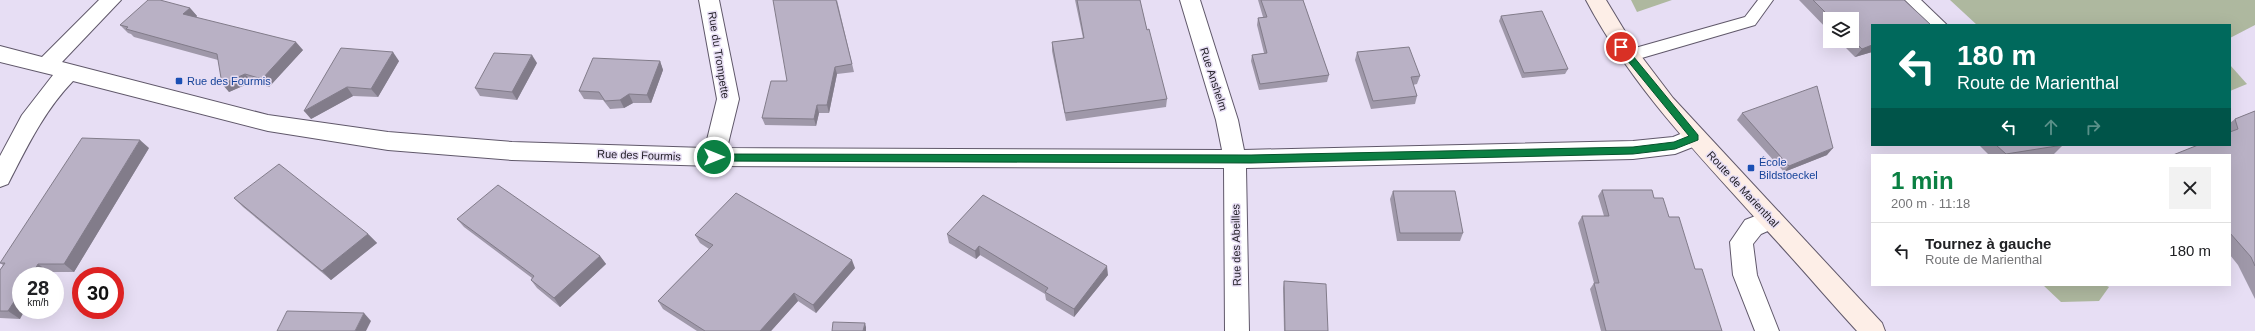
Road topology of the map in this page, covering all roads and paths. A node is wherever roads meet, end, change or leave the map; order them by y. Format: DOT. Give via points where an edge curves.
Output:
graph roads {
  1 [pos="111,0"];
  2 [pos="709,0"];
  3 [pos="1190,0"];
  4 [pos="1596,0"];
  5 [pos="1766,0"];
  6 [pos="1912,0"];
  7 [pos="1939,24"];
  8 [pos="0,54"];
  9 [pos="1628,56"];
  10 [pos="46,66"];
  11 [pos="70,71"];
  12 [pos="1695,137"];
  13 [pos="714,157"];
  14 [pos="1235,159"];
  15 [pos="0,178"];
  16 [pos="1771,219"];
  17 [pos="1237,331"];
  18 [pos="1766,331"];
  19 [pos="1873,331"];
  1 -- 10 [label="street"];
  2 -- 13 [label="street, Rue du Trompette" via="728,99"];
  3 -- 14 [label="street, Rue Anshelm" via="1227,120"];
  4 -- 9 [label="street, Route de Marienthal" via="1609,28"];
  5 -- 9 [label="lane" via="1750,21"];
  6 -- 7 [label="lane"];
  8 -- 10 [label="street, Rue des Fourmis"];
  9 -- 12 [label="street, Route de Marienthal"];
  10 -- 11 [label="street, Rue des Fourmis"];
  11 -- 13 [label="street, Rue des Fourmis" via="268,123 388,141 512,151"];
  11 -- 15 [label="street" via="53,87 31,117"];
  12 -- 14 [label="street, Rue des Fourmis" via="1675,145 1633,150"];
  12 -- 16 [label="street, Route de Marienthal"];
  13 -- 14 [label="street, Rue des Fourmis"];
  14 -- 17 [label="street, Rue des Abeilles"];
  16 -- 18 [label="street" via="1753,227 1741,242 1745,275"];
  16 -- 19 [label="street, Route de Marienthal"];
}
